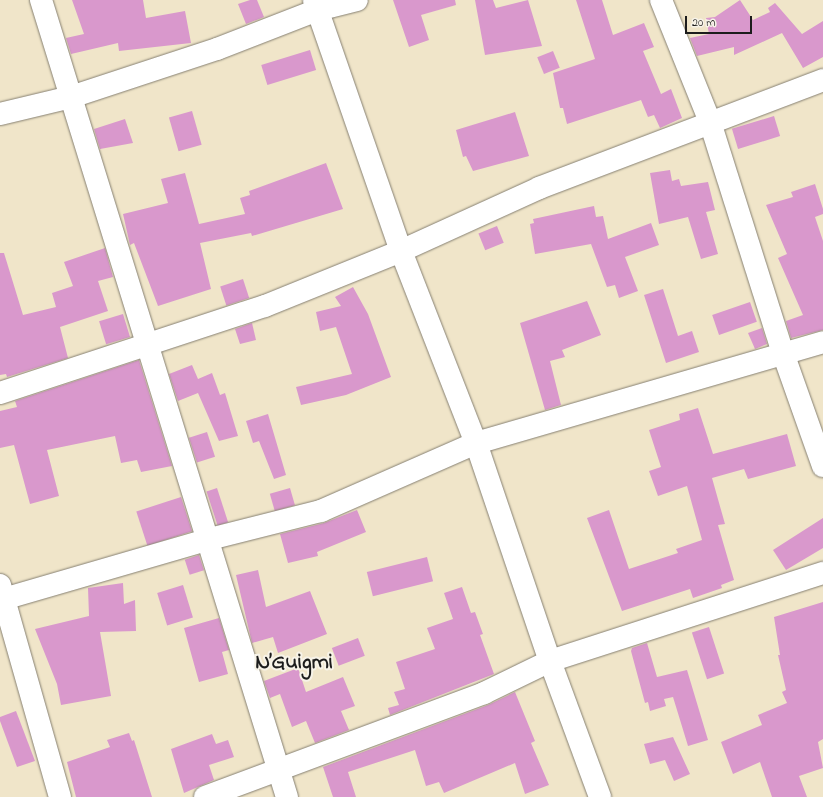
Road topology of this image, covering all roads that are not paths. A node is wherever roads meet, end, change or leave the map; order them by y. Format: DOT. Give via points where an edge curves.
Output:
graph roads {
  1 [pos="41,0"];
  2 [pos="357,0"];
  3 [pos="661,0"];
  4 [pos="316,5"];
  5 [pos="823,80"];
  6 [pos="71,96"];
  7 [pos="0,114"];
  8 [pos="710,122"];
  9 [pos="401,251"];
  10 [pos="823,342"];
  11 [pos="146,344"];
  12 [pos="783,353"];
  13 [pos="0,393"];
  14 [pos="476,443"];
  15 [pos="823,466"];
  16 [pos="206,540"];
  17 [pos="823,573"];
  18 [pos="1,594"];
  19 [pos="550,660"];
  20 [pos="279,770"];
  21 [pos="60,797"];
  22 [pos="205,797"];
  23 [pos="287,797"];
  24 [pos="600,797"];
  1 -- 6 [label="street"];
  2 -- 4 [label="street"];
  3 -- 8 [label="street"];
  4 -- 6 [label="street" via="217,49"];
  4 -- 9 [label="street"];
  5 -- 8 [label="street"];
  6 -- 7 [label="street"];
  6 -- 11 [label="street"];
  8 -- 9 [label="street" via="539,188"];
  8 -- 12 [label="street"];
  9 -- 11 [label="street" via="265,306"];
  9 -- 14 [label="street"];
  10 -- 12 [label="street"];
  11 -- 13 [label="street"];
  11 -- 16 [label="street"];
  12 -- 14 [label="street"];
  12 -- 15 [label="street"];
  14 -- 16 [label="street" via="321,511"];
  14 -- 19 [label="street"];
  16 -- 18 [label="street"];
  16 -- 20 [label="street"];
  17 -- 19 [label="street"];
  18 -- 21 [label="street"];
  19 -- 20 [label="street" via="484,693"];
  19 -- 24 [label="street"];
  20 -- 22 [label="street"];
  20 -- 23 [label="street"];
}
